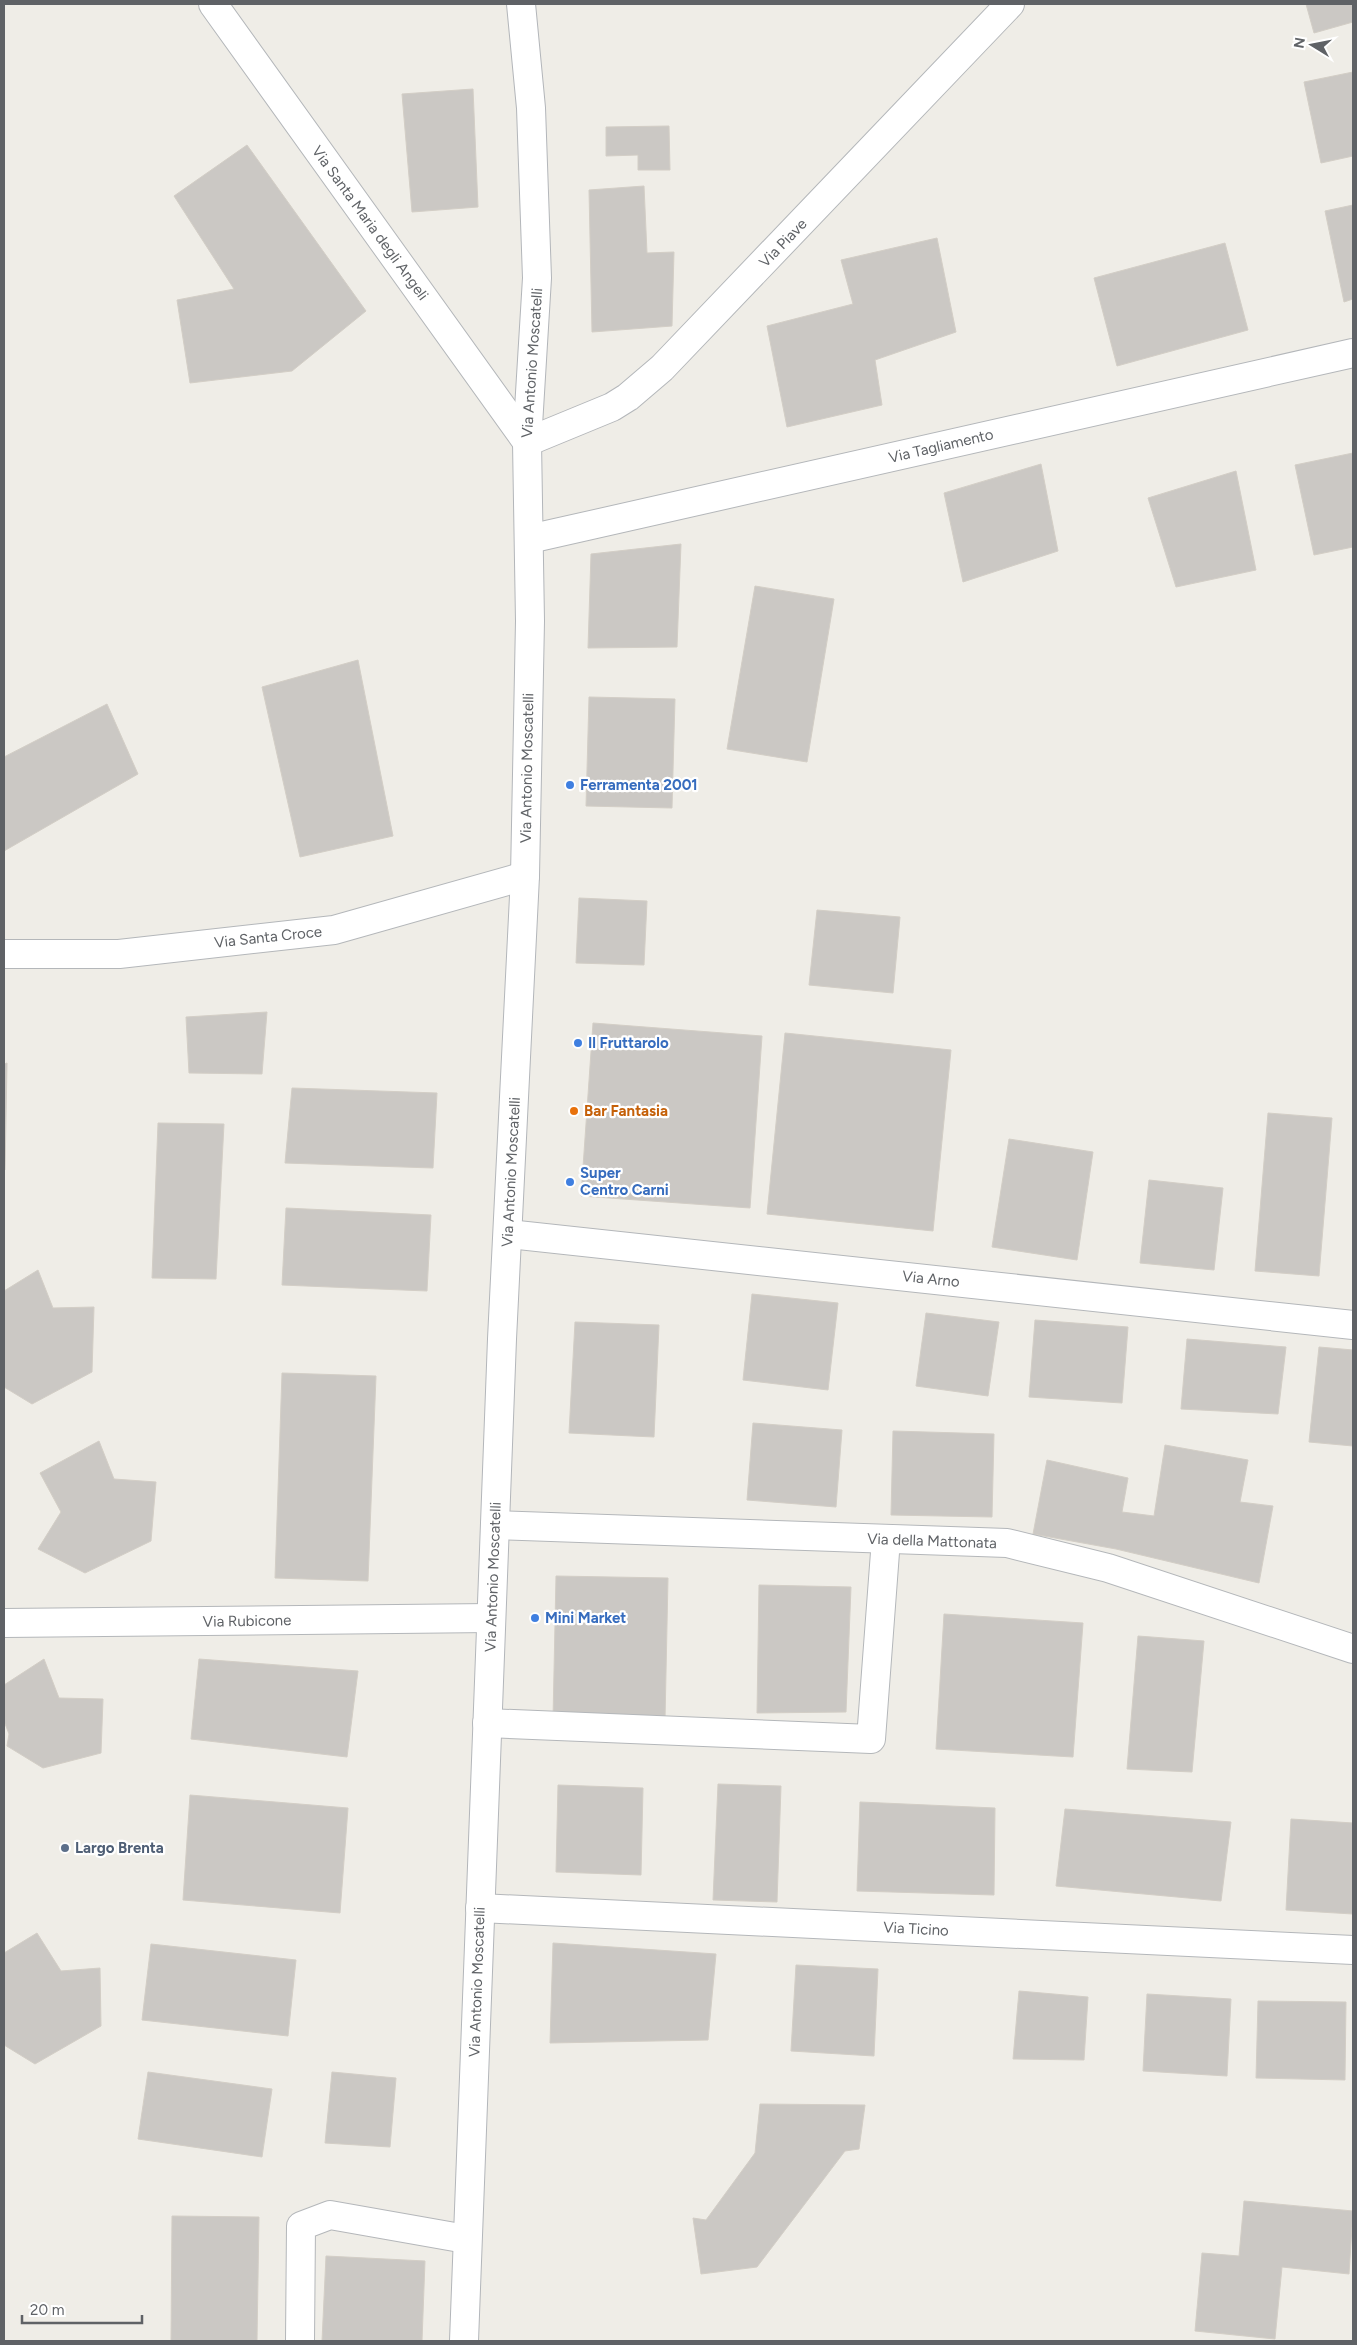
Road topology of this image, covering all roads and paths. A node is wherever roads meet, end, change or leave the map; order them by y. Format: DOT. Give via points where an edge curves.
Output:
graph roads {
  1 [pos="212,4"];
  2 [pos="521,4"];
  3 [pos="1010,4"];
  4 [pos="1353,354"];
  5 [pos="527,442"];
  6 [pos="529,539"];
  7 [pos="525,876"];
  8 [pos="4,954"];
  9 [pos="508,1234"];
  10 [pos="1353,1325"];
  11 [pos="495,1525"];
  12 [pos="886,1539"];
  13 [pos="491,1618"];
  14 [pos="4,1623"];
  15 [pos="1353,1649"];
  16 [pos="487,1723"];
  17 [pos="480,1908"];
  18 [pos="1353,1950"];
  19 [pos="466,2239"];
  20 [pos="300,2341"];
  21 [pos="464,2341"];
  1 -- 5 [label="street, Via Santa Maria degli Angeli"];
  2 -- 5 [label="street, Via Antonio Moscatelli" via="531,108 537,243 536,318"];
  3 -- 5 [label="street, Via Piave" via="662,368 612,407"];
  4 -- 6 [label="street, Via Tagliamento"];
  5 -- 6 [label="street, Via Antonio Moscatelli"];
  6 -- 7 [label="street, Via Antonio Moscatelli"];
  7 -- 8 [label="street, Via Santa Croce" via="334,930 119,954"];
  7 -- 9 [label="street, Via Antonio Moscatelli"];
  9 -- 10 [label="street, Via Arno"];
  9 -- 11 [label="street, Via Antonio Moscatelli"];
  11 -- 12 [label="street, Via della Mattonata"];
  11 -- 13 [label="street, Via Antonio Moscatelli"];
  12 -- 15 [label="street, Via della Mattonata" via="1007,1543 1108,1568"];
  12 -- 16 [label="street" via="872,1739"];
  13 -- 14 [label="street, Via Rubicone"];
  13 -- 16 [label="street, Via Antonio Moscatelli"];
  16 -- 17 [label="street, Via Antonio Moscatelli"];
  17 -- 18 [label="street, Via Ticino"];
  17 -- 19 [label="street, Via Antonio Moscatelli"];
  19 -- 20 [label="street" via="330,2215 301,2226"];
  19 -- 21 [label="street, Via Antonio Moscatelli"];
}
